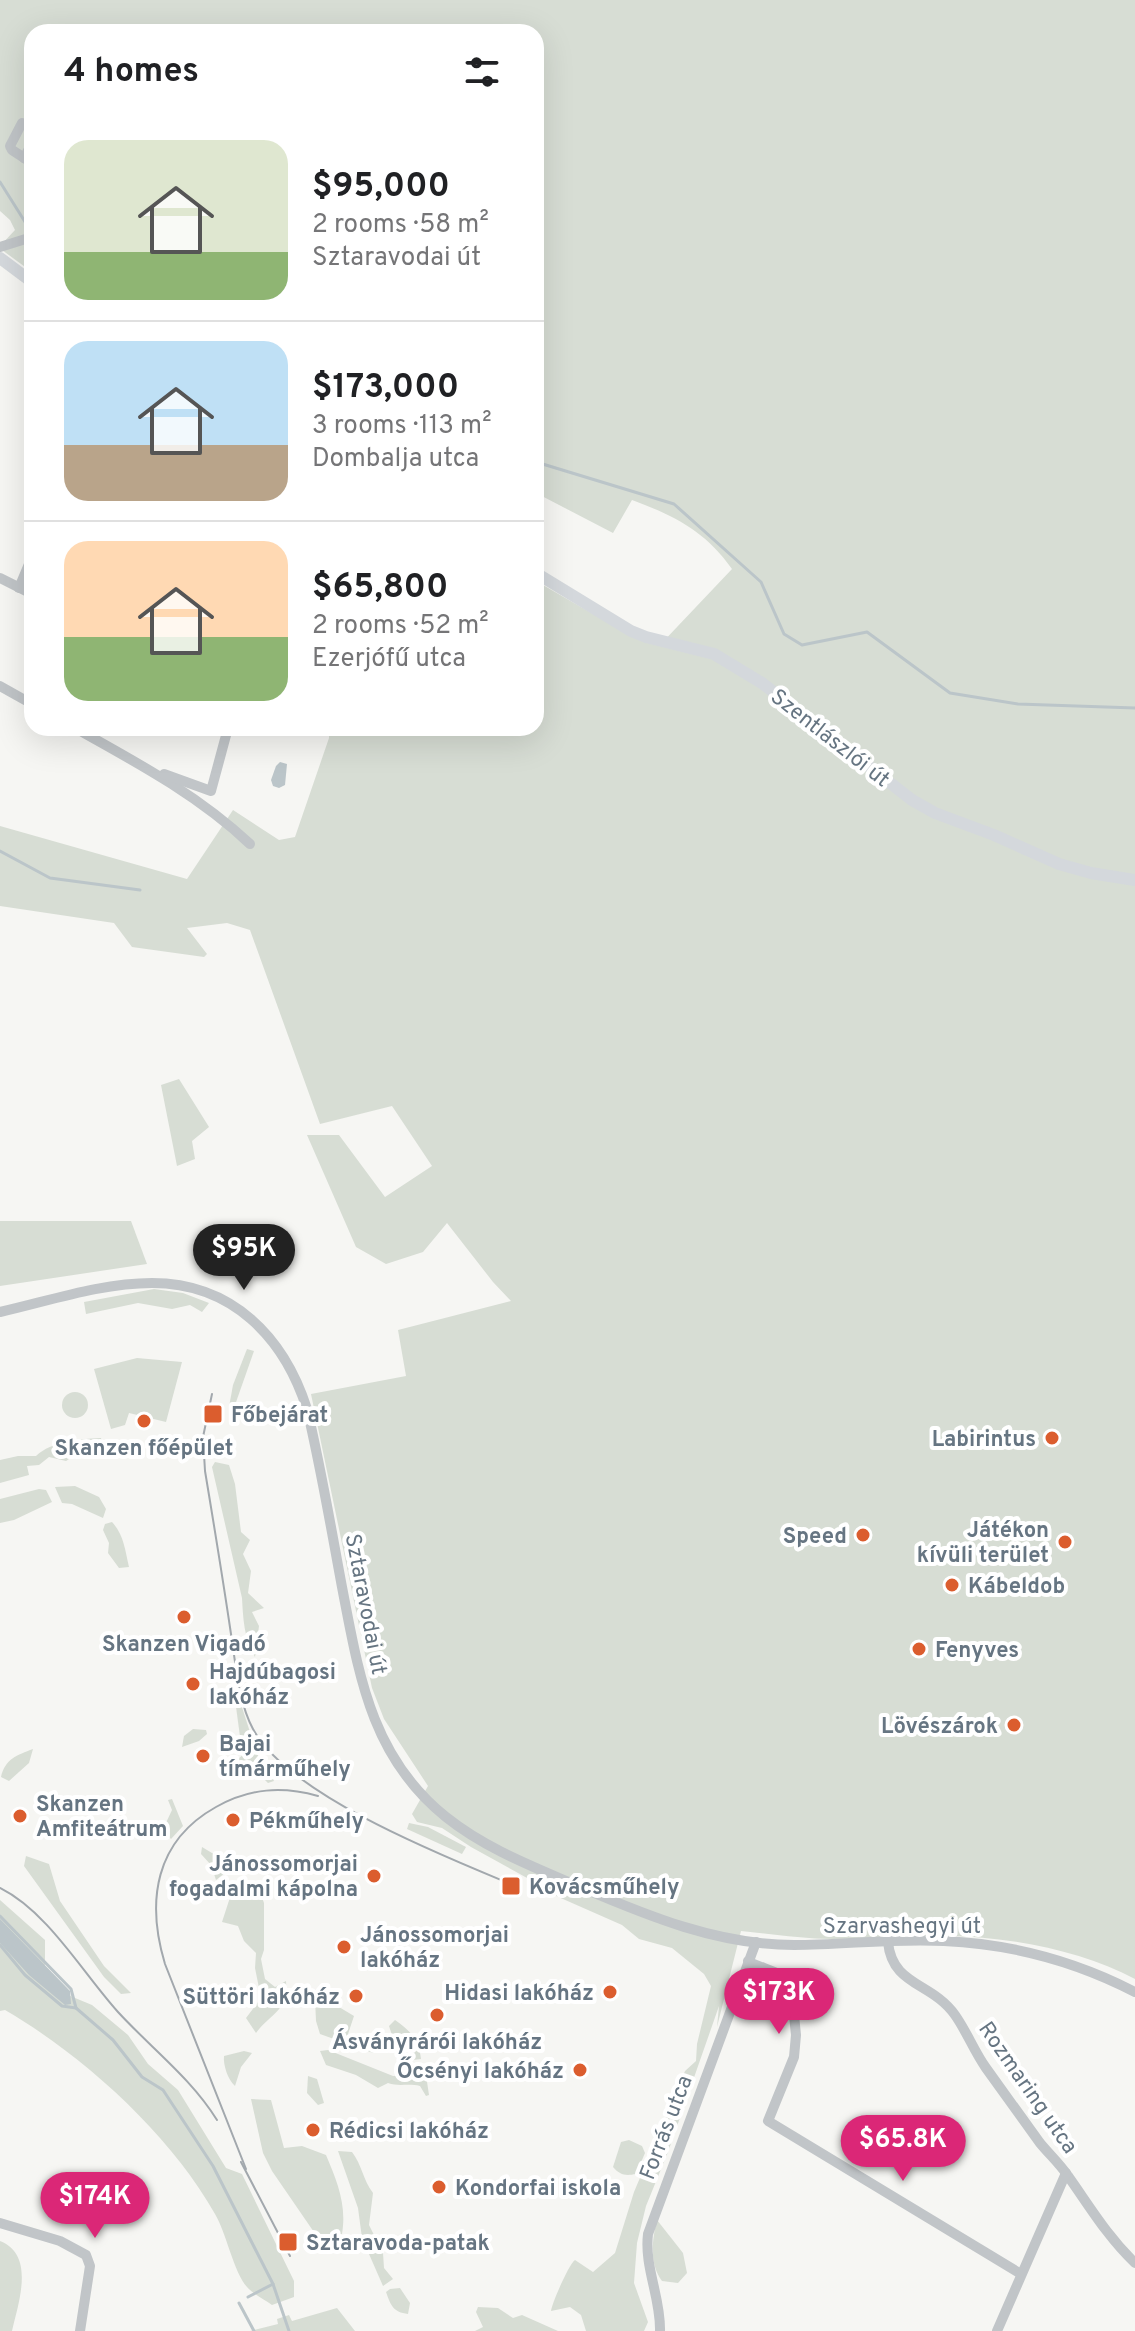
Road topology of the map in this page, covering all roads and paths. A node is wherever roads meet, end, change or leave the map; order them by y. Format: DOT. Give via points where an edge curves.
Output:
graph roads {
  1 [pos="22,123"];
  2 [pos="24,158"];
  3 [pos="24,240"];
  4 [pos="0,247"];
  5 [pos="0,258"];
  6 [pos="24,276"];
  7 [pos="24,576"];
  8 [pos="0,578"];
  9 [pos="544,578"];
  10 [pos="19,588"];
  11 [pos="24,590"];
  12 [pos="0,686"];
  13 [pos="24,700"];
  14 [pos="90,736"];
  15 [pos="226,736"];
  16 [pos="154,770"];
  17 [pos="250,844"];
  18 [pos="1135,880"];
  19 [pos="0,1312"];
  20 [pos="756,1942"];
  21 [pos="888,1942"];
  22 [pos="748,1961"];
  23 [pos="1135,1992"];
  24 [pos="1066,2173"];
  25 [pos="0,2223"];
  26 [pos="1135,2263"];
  27 [pos="1021,2274"];
  28 [pos="80,2331"];
  29 [pos="660,2331"];
  30 [pos="997,2331"];
  1 -- 2 [label="street" via="10,146"];
  3 -- 4 [label="street"];
  5 -- 6 [label="main road"];
  7 -- 10 [label="street"];
  8 -- 10 [label="street"];
  9 -- 18 [label="main road, Szentlászlói út" via="631,631 714,654 762,683 935,813 1059,864"];
  10 -- 11 [label="street"];
  12 -- 13 [label="street"];
  14 -- 16 [label="street"];
  15 -- 16 [label="street" via="211,791"];
  16 -- 17 [label="street"];
  19 -- 20 [label="street, Sztaravodai út" via="152,1283 201,1291 252,1319 269,1335 298,1382 315,1441 365,1698 383,1740 408,1777 447,1818 521,1862 657,1919"];
  20 -- 21 [label="street, Szarvashegyi út"];
  20 -- 22 [label="street, Forrás utca"];
  21 -- 23 [label="street, Szarvashegyi út" via="942,1941 1024,1950"];
  21 -- 24 [label="street, Rozmaring utca" via="894,1966 954,2013 983,2064"];
  22 -- 27 [label="street" via="788,1977 791,1985 794,2057 768,2121"];
  22 -- 29 [label="street, Forrás utca" via="647,2235"];
  24 -- 26 [label="street, Rozmaring utca" via="1111,2240"];
  24 -- 27 [label="street"];
  25 -- 28 [label="street" via="60,2241 86,2255 90,2266"];
  27 -- 30 [label="street"];
}
